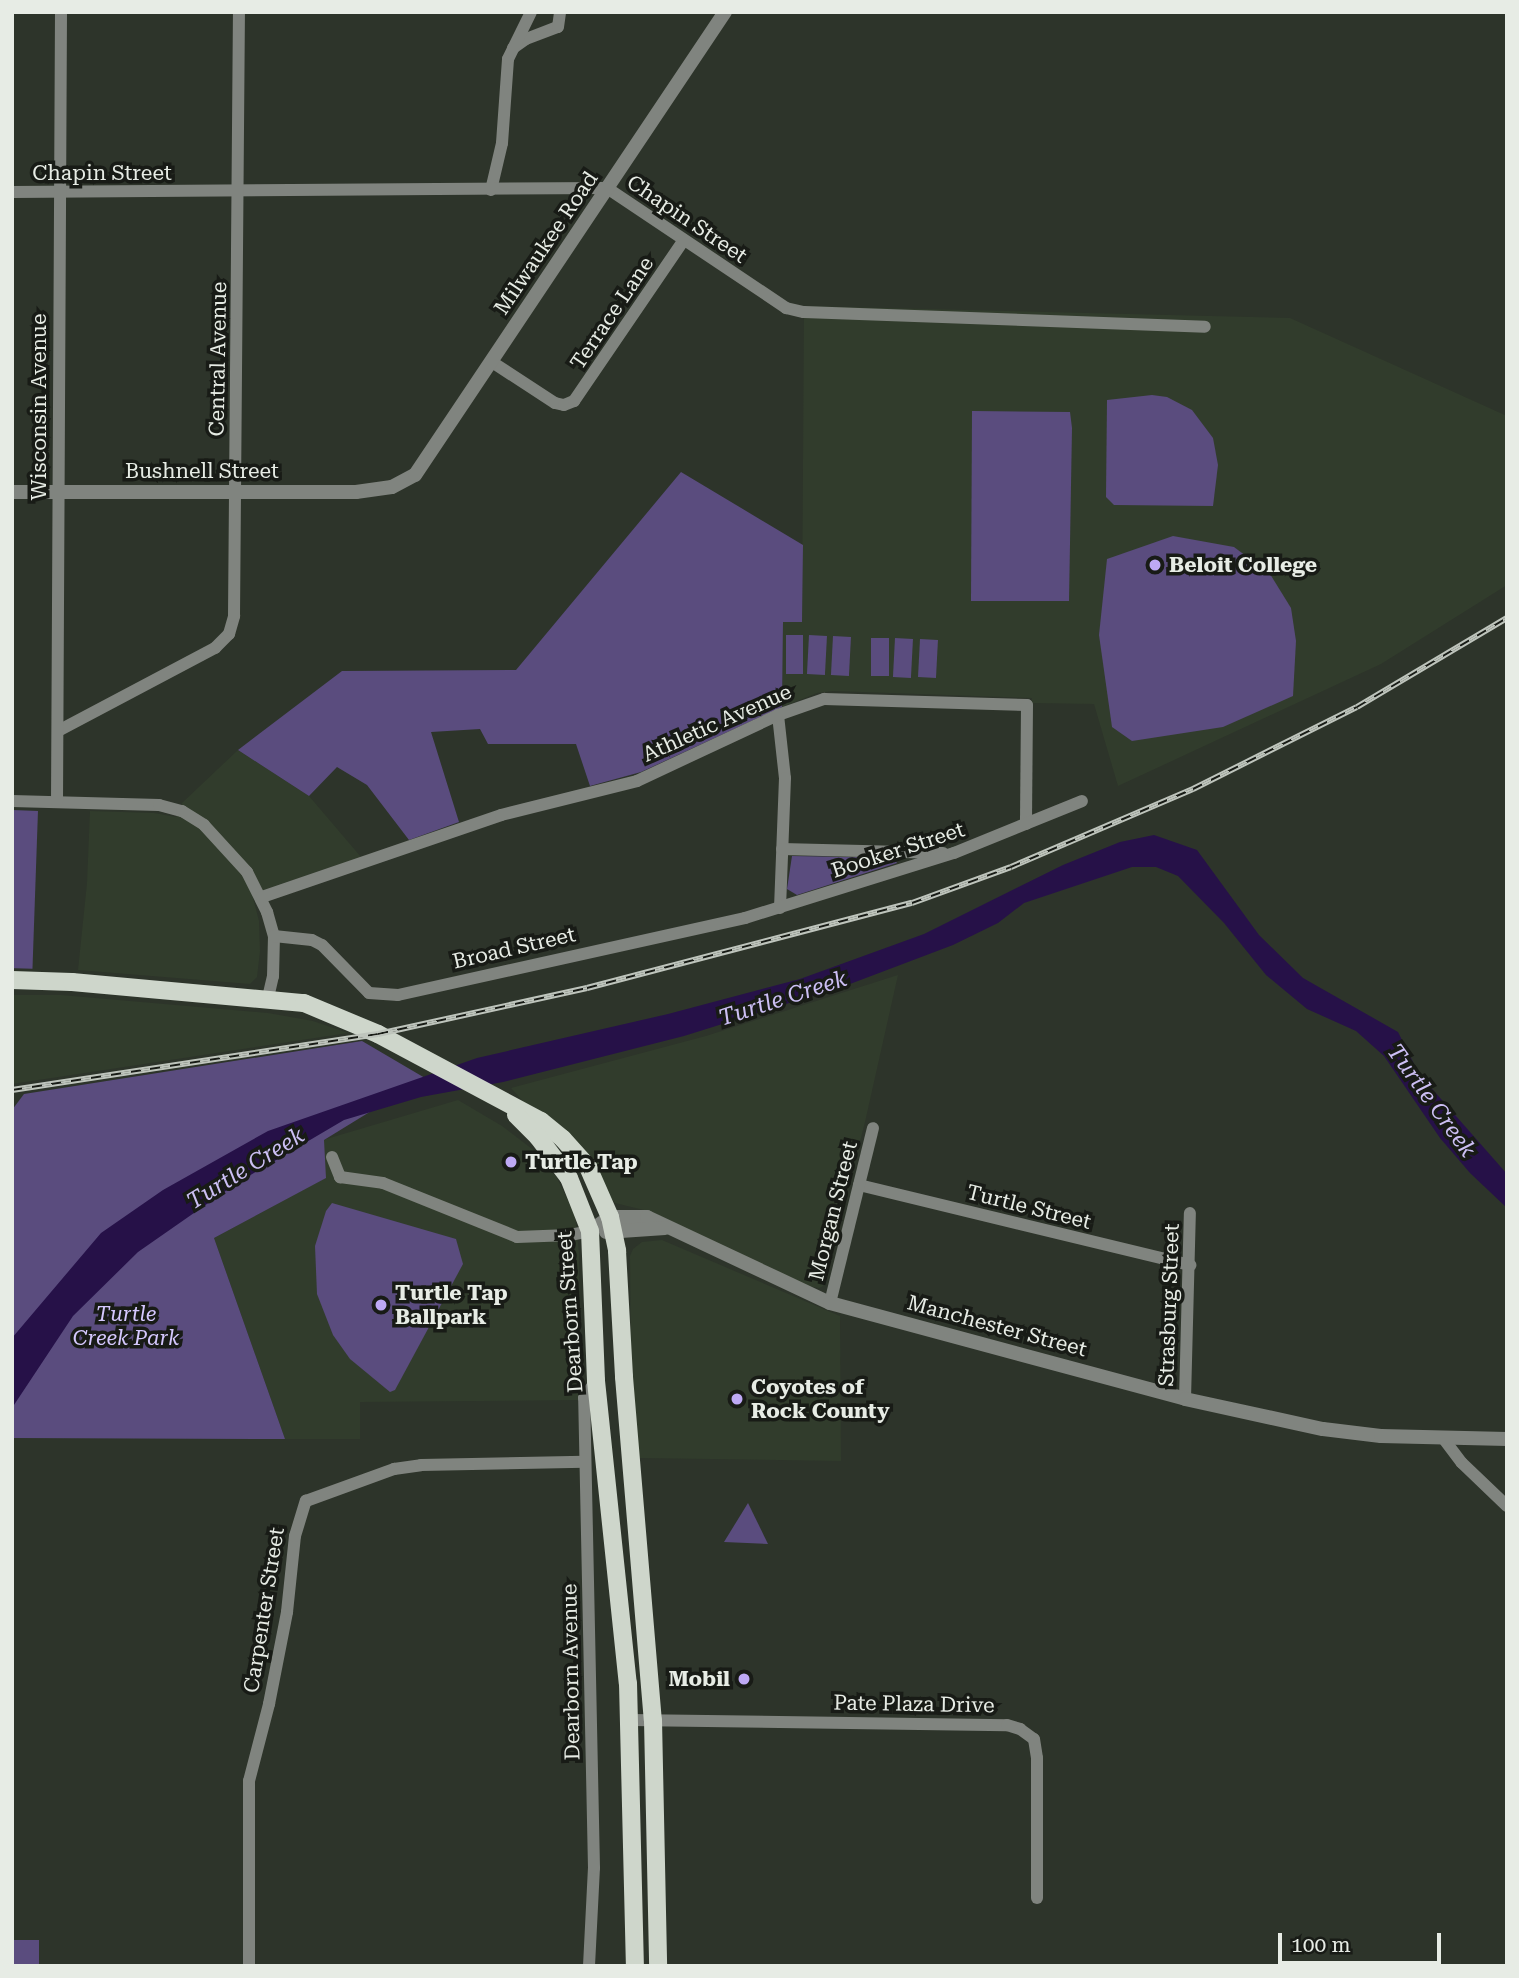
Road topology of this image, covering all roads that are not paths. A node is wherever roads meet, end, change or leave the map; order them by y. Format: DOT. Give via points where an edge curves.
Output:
graph roads {
  1 [pos="61,12"];
  2 [pos="239,12"];
  3 [pos="531,12"];
  4 [pos="560,12"];
  5 [pos="725,12"];
  6 [pos="513,49"];
  7 [pos="607,188"];
  8 [pos="491,190"];
  9 [pos="239,191"];
  10 [pos="12,192"];
  11 [pos="60,192"];
  12 [pos="684,240"];
  13 [pos="1205,327"];
  14 [pos="492,362"];
  15 [pos="392,487"];
  16 [pos="58,491"];
  17 [pos="12,492"];
  18 [pos="237,492"];
  19 [pos="778,715"];
  20 [pos="58,731"];
  21 [pos="1082,800"];
  22 [pos="12,801"];
  23 [pos="57,802"];
  24 [pos="1026,824"];
  25 [pos="782,849"];
  26 [pos="954,853"];
  27 [pos="261,897"];
  28 [pos="780,908"];
  29 [pos="274,936"];
  30 [pos="12,980"];
  31 [pos="268,998"];
  32 [pos="498,1099"];
  33 [pos="873,1128"];
  34 [pos="332,1157"];
  35 [pos="859,1185"];
  36 [pos="1190,1213"];
  37 [pos="612,1225"];
  38 [pos="590,1231"];
  39 [pos="1190,1265"];
  40 [pos="830,1303"];
  41 [pos="596,1381"];
  42 [pos="1185,1399"];
  43 [pos="1443,1438"];
  44 [pos="1507,1438"];
  45 [pos="584,1462"];
  46 [pos="1507,1506"];
  47 [pos="630,1720"];
  48 [pos="653,1720"];
  49 [pos="1037,1898"];
  50 [pos="249,1966"];
  51 [pos="589,1966"];
  52 [pos="635,1966"];
  53 [pos="658,1966"];
  1 -- 11 [label="street, Wisconsin Avenue"];
  2 -- 9 [label="street, Central Avenue"];
  3 -- 6 [label="street"];
  4 -- 6 [label="street" via="558,27"];
  5 -- 7 [label="street, Milwaukee Road"];
  6 -- 8 [label="street" via="508,59 502,143"];
  7 -- 8 [label="street, Chapin Street"];
  7 -- 12 [label="street, Chapin Street"];
  7 -- 14 [label="street, Milwaukee Road"];
  8 -- 9 [label="street, Chapin Street"];
  9 -- 11 [label="street, Chapin Street"];
  9 -- 18 [label="street, Central Avenue"];
  10 -- 11 [label="street, Chapin Street"];
  11 -- 16 [label="street, Wisconsin Avenue"];
  12 -- 13 [label="street, Chapin Street" via="786,308 804,313"];
  12 -- 14 [label="street, Terrace Lane" via="582,393 569,404 555,403"];
  14 -- 15 [label="street, Milwaukee Road" via="421,469"];
  15 -- 18 [label="street, Bushnell Street" via="356,492"];
  16 -- 17 [label="street, Bushnell Street"];
  16 -- 18 [label="street, Bushnell Street"];
  16 -- 20 [label="street, Wisconsin Avenue"];
  18 -- 20 [label="street, Central Avenue" via="234,616 229,634 215,648"];
  19 -- 24 [label="street, Athletic Avenue" via="835,699 1027,705"];
  19 -- 25 [label="street" via="785,778"];
  19 -- 27 [label="street, Athletic Avenue" via="637,781 501,816"];
  20 -- 23 [label="street, Wisconsin Avenue"];
  21 -- 24 [label="street"];
  22 -- 23 [label="street"];
  23 -- 27 [label="street" via="159,805 182,811 225,847"];
  24 -- 26 [label="street, Booker Street"];
  25 -- 26 [label="street"];
  25 -- 28 [label="street"];
  26 -- 28 [label="street, Booker Street"];
  27 -- 29 [label="street"];
  28 -- 29 [label="street, Broad Street" via="388,996 369,993 322,945"];
  29 -- 31 [label="street"];
  30 -- 31 [label="main road"];
  31 -- 32 [label="main road" via="304,1003 378,1034"];
  32 -- 37 [label="main road" via="541,1122 579,1155 601,1191"];
  32 -- 38 [label="main road, Dearborn Street" via="538,1137 569,1178"];
  33 -- 35 [label="street, Morgan Street"];
  34 -- 38 [label="street" via="340,1177 383,1183 517,1237"];
  35 -- 39 [label="street, Turtle Street"];
  35 -- 40 [label="street, Morgan Street"];
  36 -- 39 [label="street, Strasburg Street"];
  37 -- 38 [label="street, Manchester Street"];
  37 -- 40 [label="street, Manchester Street" via="672,1228"];
  37 -- 48 [label="main road"];
  38 -- 41 [label="main road, Dearborn Street"];
  39 -- 42 [label="street, Strasburg Street"];
  40 -- 42 [label="street, Manchester Street"];
  41 -- 45 [label="street, Dearborn Avenue" via="584,1398"];
  41 -- 47 [label="main road, Dearborn Street"];
  42 -- 43 [label="street, Manchester Street" via="1323,1429"];
  43 -- 44 [label="street, Manchester Street"];
  43 -- 46 [label="street"];
  45 -- 50 [label="street, Carpenter Street" via="421,1465 394,1469 306,1501 295,1536 274,1681 249,1781"];
  45 -- 51 [label="street, Dearborn Avenue" via="594,1868"];
  47 -- 48 [label="street, Pate Plaza Drive"];
  47 -- 52 [label="main road, Dearborn Street"];
  48 -- 49 [label="street, Pate Plaza Drive" via="1020,1728 1034,1740 1037,1758"];
  48 -- 53 [label="main road"];
}
